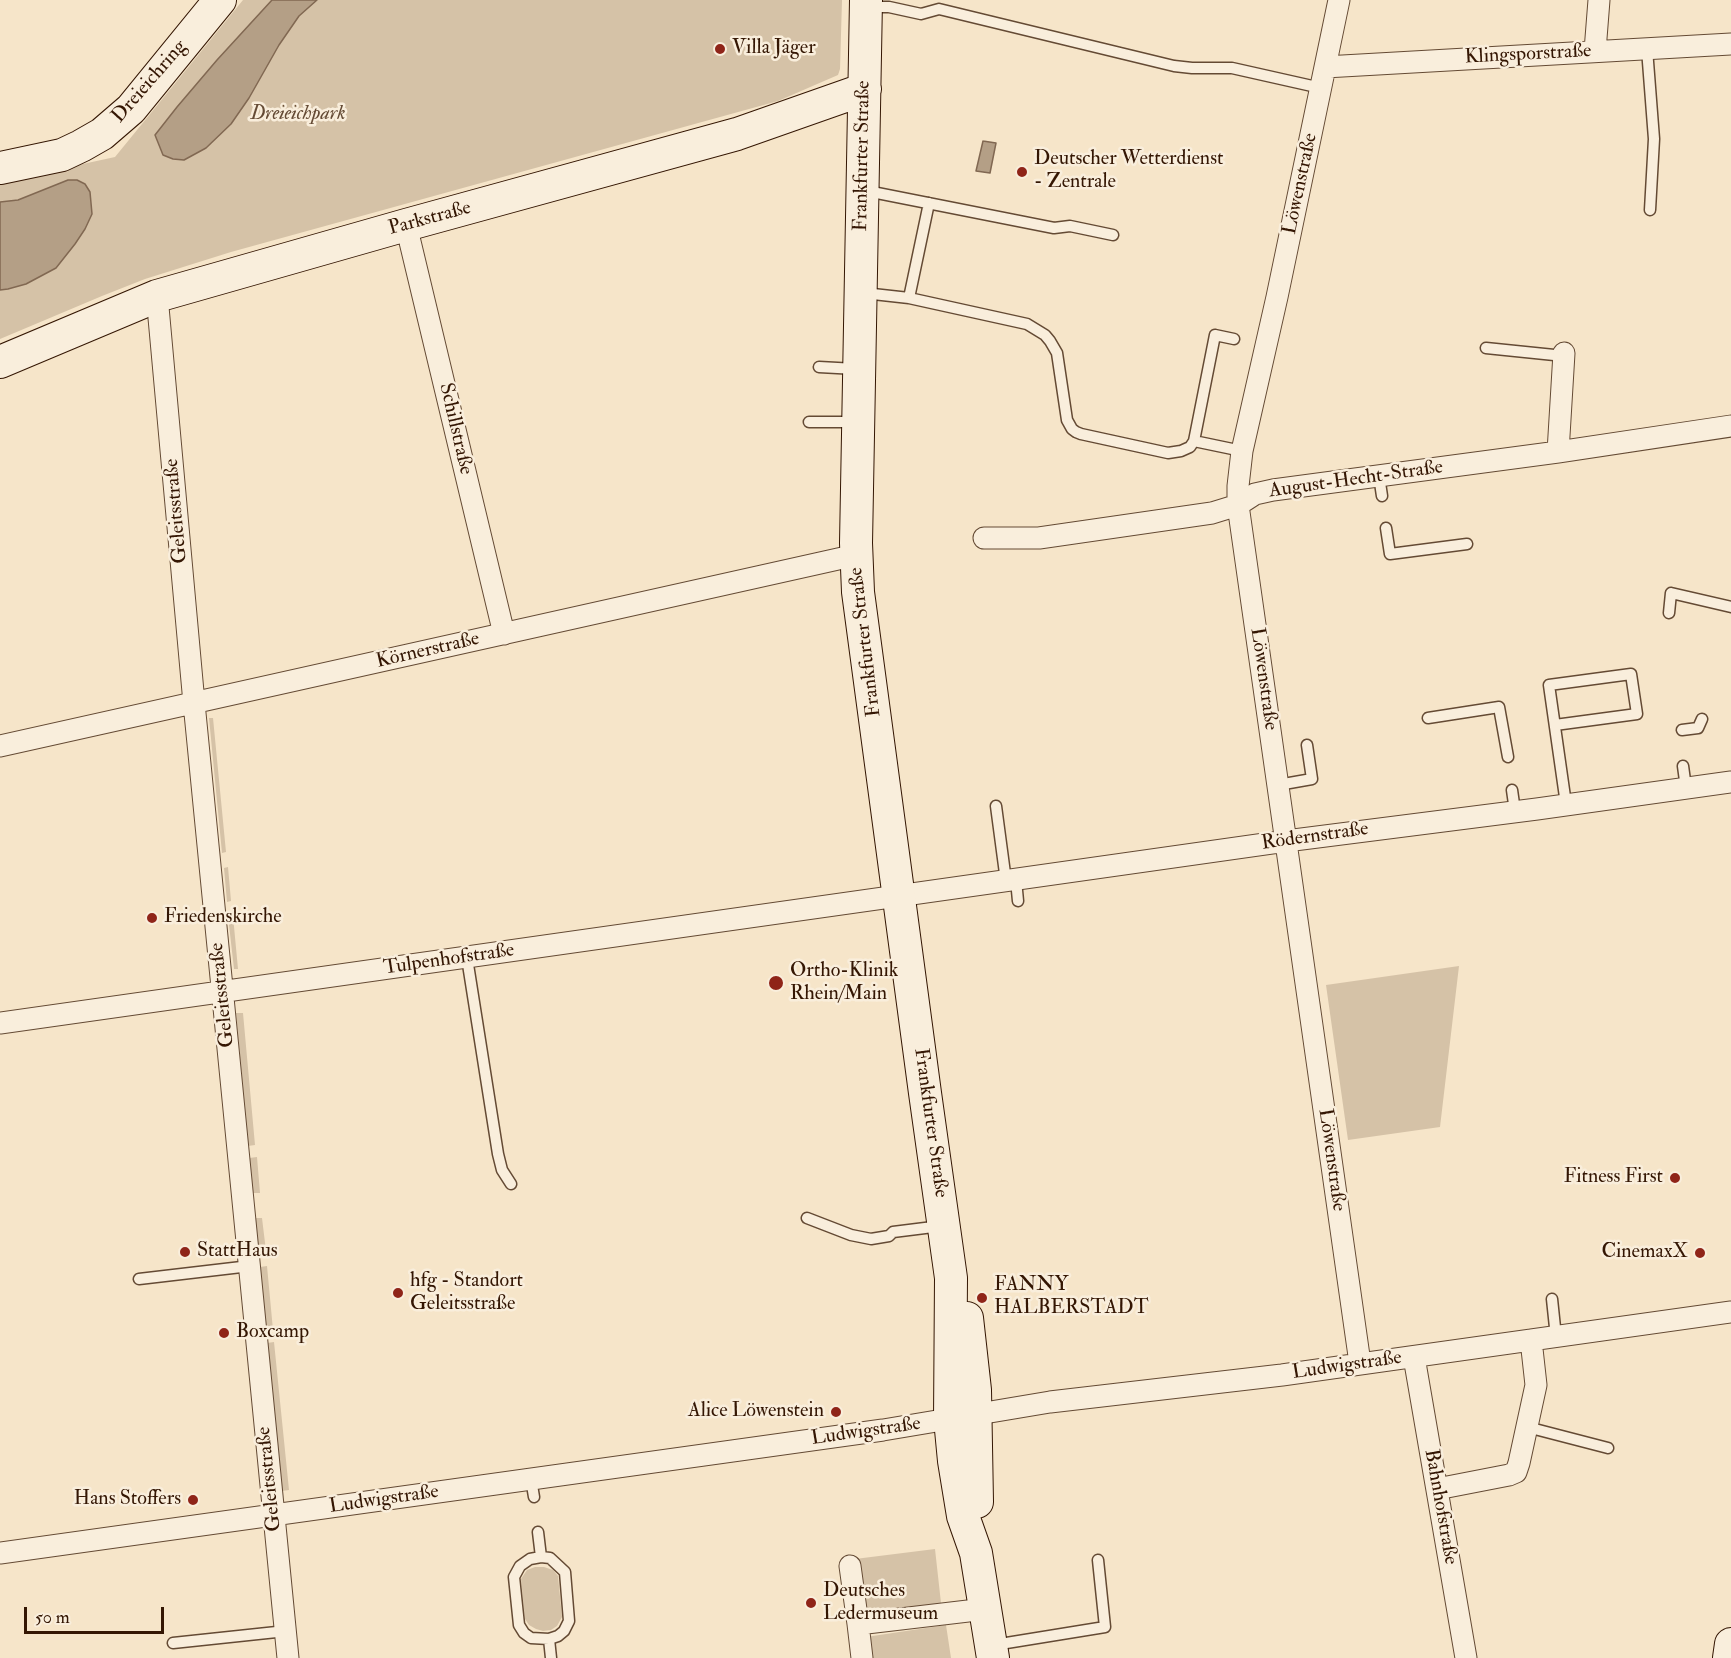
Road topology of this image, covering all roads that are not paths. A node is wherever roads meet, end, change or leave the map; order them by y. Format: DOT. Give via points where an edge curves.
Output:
graph roads {
  1 [pos="220,0"];
  2 [pos="1339,0"];
  3 [pos="1599,0"];
  4 [pos="866,4"];
  5 [pos="1731,44"];
  6 [pos="1647,49"];
  7 [pos="1595,51"];
  8 [pos="1325,68"];
  9 [pos="1321,88"];
  10 [pos="865,89"];
  11 [pos="0,168"];
  12 [pos="863,191"];
  13 [pos="929,203"];
  14 [pos="1650,210"];
  15 [pos="406,225"];
  16 [pos="1113,235"];
  17 [pos="861,292"];
  18 [pos="157,296"];
  19 [pos="909,298"];
  20 [pos="1234,339"];
  21 [pos="1486,348"];
  22 [pos="1564,354"];
  23 [pos="0,362"];
  24 [pos="819,367"];
  25 [pos="859,369"];
  26 [pos="809,422"];
  27 [pos="858,422"];
  28 [pos="1731,426"];
  29 [pos="1194,441"];
  30 [pos="1242,451"];
  31 [pos="1558,452"];
  32 [pos="1238,505"];
  33 [pos="1386,528"];
  34 [pos="984,538"];
  35 [pos="1467,544"];
  36 [pos="855,555"];
  37 [pos="1731,607"];
  38 [pos="1669,613"];
  39 [pos="504,634"];
  40 [pos="194,703"];
  41 [pos="1428,718"];
  42 [pos="1702,718"];
  43 [pos="1555,725"];
  44 [pos="1682,730"];
  45 [pos="1307,745"];
  46 [pos="0,746"];
  47 [pos="1508,757"];
  48 [pos="1683,766"];
  49 [pos="1731,782"];
  50 [pos="1278,785"];
  51 [pos="1686,788"];
  52 [pos="1512,790"];
  53 [pos="1566,804"];
  54 [pos="996,806"];
  55 [pos="1515,811"];
  56 [pos="1286,840"];
  57 [pos="1011,880"];
  58 [pos="899,896"];
  59 [pos="1018,901"];
  60 [pos="467,958"];
  61 [pos="223,992"];
  62 [pos="0,1023"];
  63 [pos="511,1184"];
  64 [pos="807,1218"];
  65 [pos="944,1225"];
  66 [pos="250,1266"];
  67 [pos="139,1279"];
  68 [pos="1552,1299"];
  69 [pos="1731,1312"];
  70 [pos="1556,1336"];
  71 [pos="1531,1340"];
  72 [pos="1414,1357"];
  73 [pos="1360,1364"];
  74 [pos="963,1417"];
  75 [pos="1527,1427"];
  76 [pos="1608,1448"];
  77 [pos="1437,1489"];
  78 [pos="274,1515"];
  79 [pos="538,1532"];
  80 [pos="0,1553"];
  81 [pos="541,1557"];
  82 [pos="1098,1560"];
  83 [pos="850,1566"];
  84 [pos="985,1609"];
  85 [pos="858,1624"];
  86 [pos="286,1631"];
  87 [pos="549,1639"];
  88 [pos="173,1643"];
  89 [pos="1731,1644"];
  90 [pos="992,1652"];
  91 [pos="288,1658"];
  92 [pos="551,1658"];
  93 [pos="862,1658"];
  94 [pos="1466,1658"];
  95 [pos="1729,1658"];
  1 -- 11 [label="main road, Dreieichring" via="131,109 102,134 62,155"];
  2 -- 8 [label="street, Löwenstraße"];
  3 -- 7 [label="street"];
  4 -- 9 [label="lane" via="921,14 939,9 1174,66 1238,69"];
  4 -- 10 [label="main road, Frankfurter Straße"];
  5 -- 6 [label="street, Klingsporstraße"];
  6 -- 7 [label="street, Klingsporstraße"];
  6 -- 14 [label="lane" via="1654,139"];
  7 -- 8 [label="street, Klingsporstraße"];
  8 -- 9 [label="street, Löwenstraße"];
  9 -- 30 [label="street, Löwenstraße"];
  10 -- 12 [label="main road, Frankfurter Straße"];
  10 -- 15 [label="main road, Parkstraße" via="737,134"];
  12 -- 13 [label="lane"];
  12 -- 17 [label="main road, Frankfurter Straße"];
  13 -- 16 [label="lane" via="1054,228 1070,226"];
  13 -- 19 [label="lane"];
  15 -- 18 [label="main road, Parkstraße"];
  15 -- 39 [label="street, Schillstraße"];
  17 -- 19 [label="lane"];
  17 -- 25 [label="main road, Frankfurter Straße"];
  18 -- 23 [label="main road, Parkstraße"];
  18 -- 40 [label="street, Geleitsstraße"];
  19 -- 29 [label="lane" via="1027,324 1045,335 1057,353 1067,420 1076,432 1168,453 1190,447"];
  20 -- 29 [label="lane" via="1215,335"];
  21 -- 22 [label="lane"];
  22 -- 31 [label="street"];
  24 -- 25 [label="lane"];
  25 -- 27 [label="main road, Frankfurter Straße"];
  26 -- 27 [label="lane"];
  27 -- 36 [label="main road, Frankfurter Straße"];
  28 -- 31 [label="street, August-Hecht-Straße"];
  29 -- 30 [label="lane"];
  30 -- 32 [label="street, Löwenstraße"];
  31 -- 32 [label="street, August-Hecht-Straße" via="1381,486 1263,492"];
  32 -- 34 [label="street, August-Hecht-Straße" via="1212,513 1040,538"];
  32 -- 50 [label="street, Löwenstraße"];
  33 -- 35 [label="lane" via="1390,554"];
  36 -- 39 [label="street, Körnerstraße"];
  36 -- 58 [label="main road, Frankfurter Straße"];
  37 -- 38 [label="lane" via="1671,593"];
  39 -- 40 [label="street, Körnerstraße"];
  40 -- 46 [label="street, Körnerstraße"];
  40 -- 61 [label="street, Geleitsstraße"];
  41 -- 47 [label="lane" via="1499,707"];
  42 -- 44 [label="lane" via="1698,728"];
  43 -- 43 [label="lane" via="1549,685 1631,674 1637,714"];
  43 -- 53 [label="lane"];
  45 -- 50 [label="lane" via="1312,779"];
  48 -- 51 [label="lane"];
  49 -- 51 [label="street, Rödernstraße"];
  50 -- 56 [label="street, Löwenstraße"];
  51 -- 53 [label="street, Rödernstraße"];
  52 -- 55 [label="lane"];
  53 -- 55 [label="street, Rödernstraße"];
  54 -- 57 [label="lane"];
  55 -- 56 [label="street, Rödernstraße"];
  56 -- 57 [label="street, Rödernstraße"];
  56 -- 73 [label="street, Löwenstraße"];
  57 -- 58 [label="street, Rödernstraße"];
  57 -- 59 [label="lane"];
  58 -- 60 [label="street, Tulpenhofstraße"];
  58 -- 65 [label="main road, Frankfurter Straße"];
  60 -- 61 [label="street, Tulpenhofstraße"];
  60 -- 63 [label="lane" via="498,1154"];
  61 -- 62 [label="street, Tulpenhofstraße"];
  61 -- 66 [label="street, Geleitsstraße"];
  64 -- 65 [label="lane" via="871,1239"];
  65 -- 74 [label="main road, Frankfurter Straße" via="951,1278 967,1314"];
  66 -- 67 [label="lane"];
  66 -- 78 [label="street, Geleitsstraße"];
  68 -- 70 [label="lane"];
  69 -- 70 [label="street, Ludwigstraße"];
  70 -- 71 [label="street, Ludwigstraße"];
  71 -- 72 [label="street, Ludwigstraße"];
  71 -- 75 [label="street" via="1536,1385"];
  72 -- 73 [label="street, Ludwigstraße"];
  72 -- 77 [label="street, Bahnhofstraße"];
  73 -- 74 [label="street, Ludwigstraße" via="1050,1402"];
  74 -- 78 [label="street, Ludwigstraße" via="532,1488"];
  74 -- 84 [label="main road, Frankfurter Straße" via="954,1461"];
  75 -- 76 [label="lane"];
  75 -- 77 [label="street" via="1516,1472"];
  77 -- 94 [label="street, Bahnhofstraße"];
  78 -- 80 [label="street, Ludwigstraße"];
  78 -- 86 [label="street, Geleitsstraße"];
  79 -- 81 [label="lane"];
  81 -- 87 [label="lane" via="558,1564 565,1572 566,1582 569,1621 564,1631"];
  81 -- 87 [label="lane" via="520,1566 514,1577 519,1625 531,1638"];
  82 -- 90 [label="lane" via="1105,1627"];
  83 -- 85 [label="street"];
  84 -- 85 [label="street"];
  84 -- 90 [label="main road, Frankfurter Straße"];
  85 -- 93 [label="street"];
  86 -- 88 [label="lane"];
  86 -- 91 [label="street, Geleitsstraße"];
  87 -- 92 [label="lane"];
  89 -- 95 [label="main road"];
}
